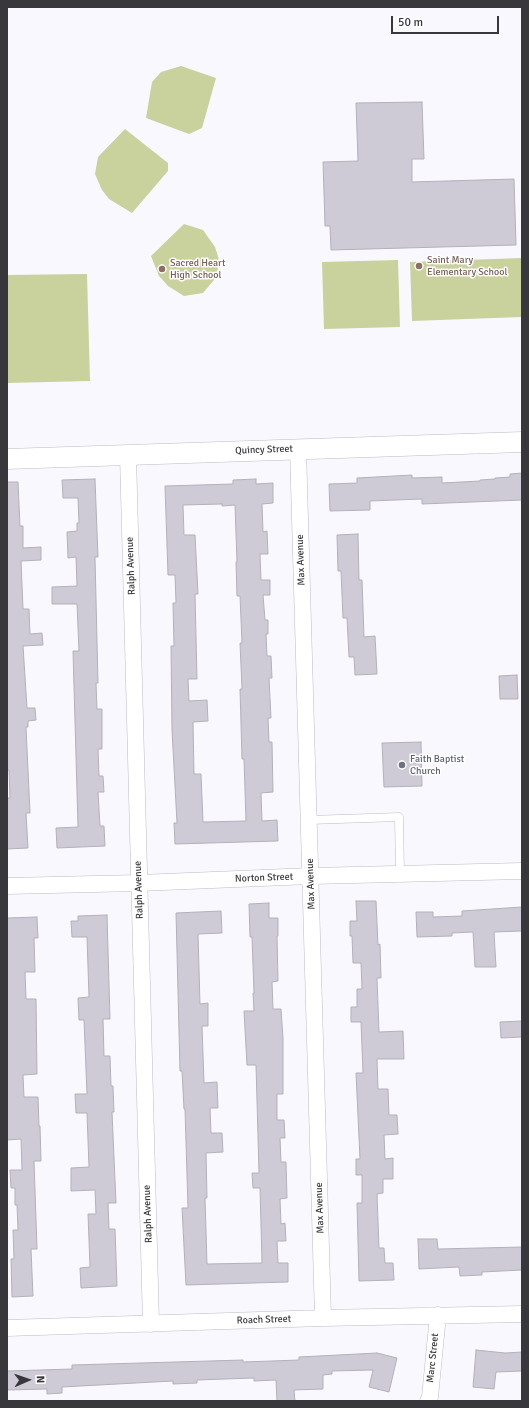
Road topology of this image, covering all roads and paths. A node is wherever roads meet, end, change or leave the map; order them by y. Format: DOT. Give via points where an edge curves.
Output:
graph roads {
  1 [pos="522,442"];
  2 [pos="298,449"];
  3 [pos="128,455"];
  4 [pos="7,459"];
  5 [pos="309,820"];
  6 [pos="522,871"];
  7 [pos="400,874"];
  8 [pos="311,876"];
  9 [pos="139,883"];
  10 [pos="7,886"];
  11 [pos="522,1314"];
  12 [pos="438,1315"];
  13 [pos="322,1318"];
  14 [pos="152,1324"];
  15 [pos="7,1328"];
  16 [pos="428,1401"];
  1 -- 2 [label="street, Quincy Street"];
  2 -- 3 [label="street, Quincy Street"];
  2 -- 5 [label="street, Max Avenue"];
  3 -- 4 [label="street, Quincy Street"];
  3 -- 9 [label="street, Ralph Avenue"];
  5 -- 7 [label="lane" via="399,817"];
  5 -- 8 [label="street, Max Avenue"];
  6 -- 7 [label="street, Norton Street"];
  7 -- 8 [label="street, Norton Street"];
  8 -- 9 [label="street, Norton Street"];
  8 -- 13 [label="street, Max Avenue"];
  9 -- 10 [label="street, Norton Street"];
  9 -- 14 [label="street, Ralph Avenue"];
  11 -- 12 [label="street, Roach Street"];
  12 -- 13 [label="street, Roach Street"];
  12 -- 16 [label="street, Marc Street"];
  13 -- 14 [label="street, Roach Street"];
  14 -- 15 [label="street, Roach Street"];
}
